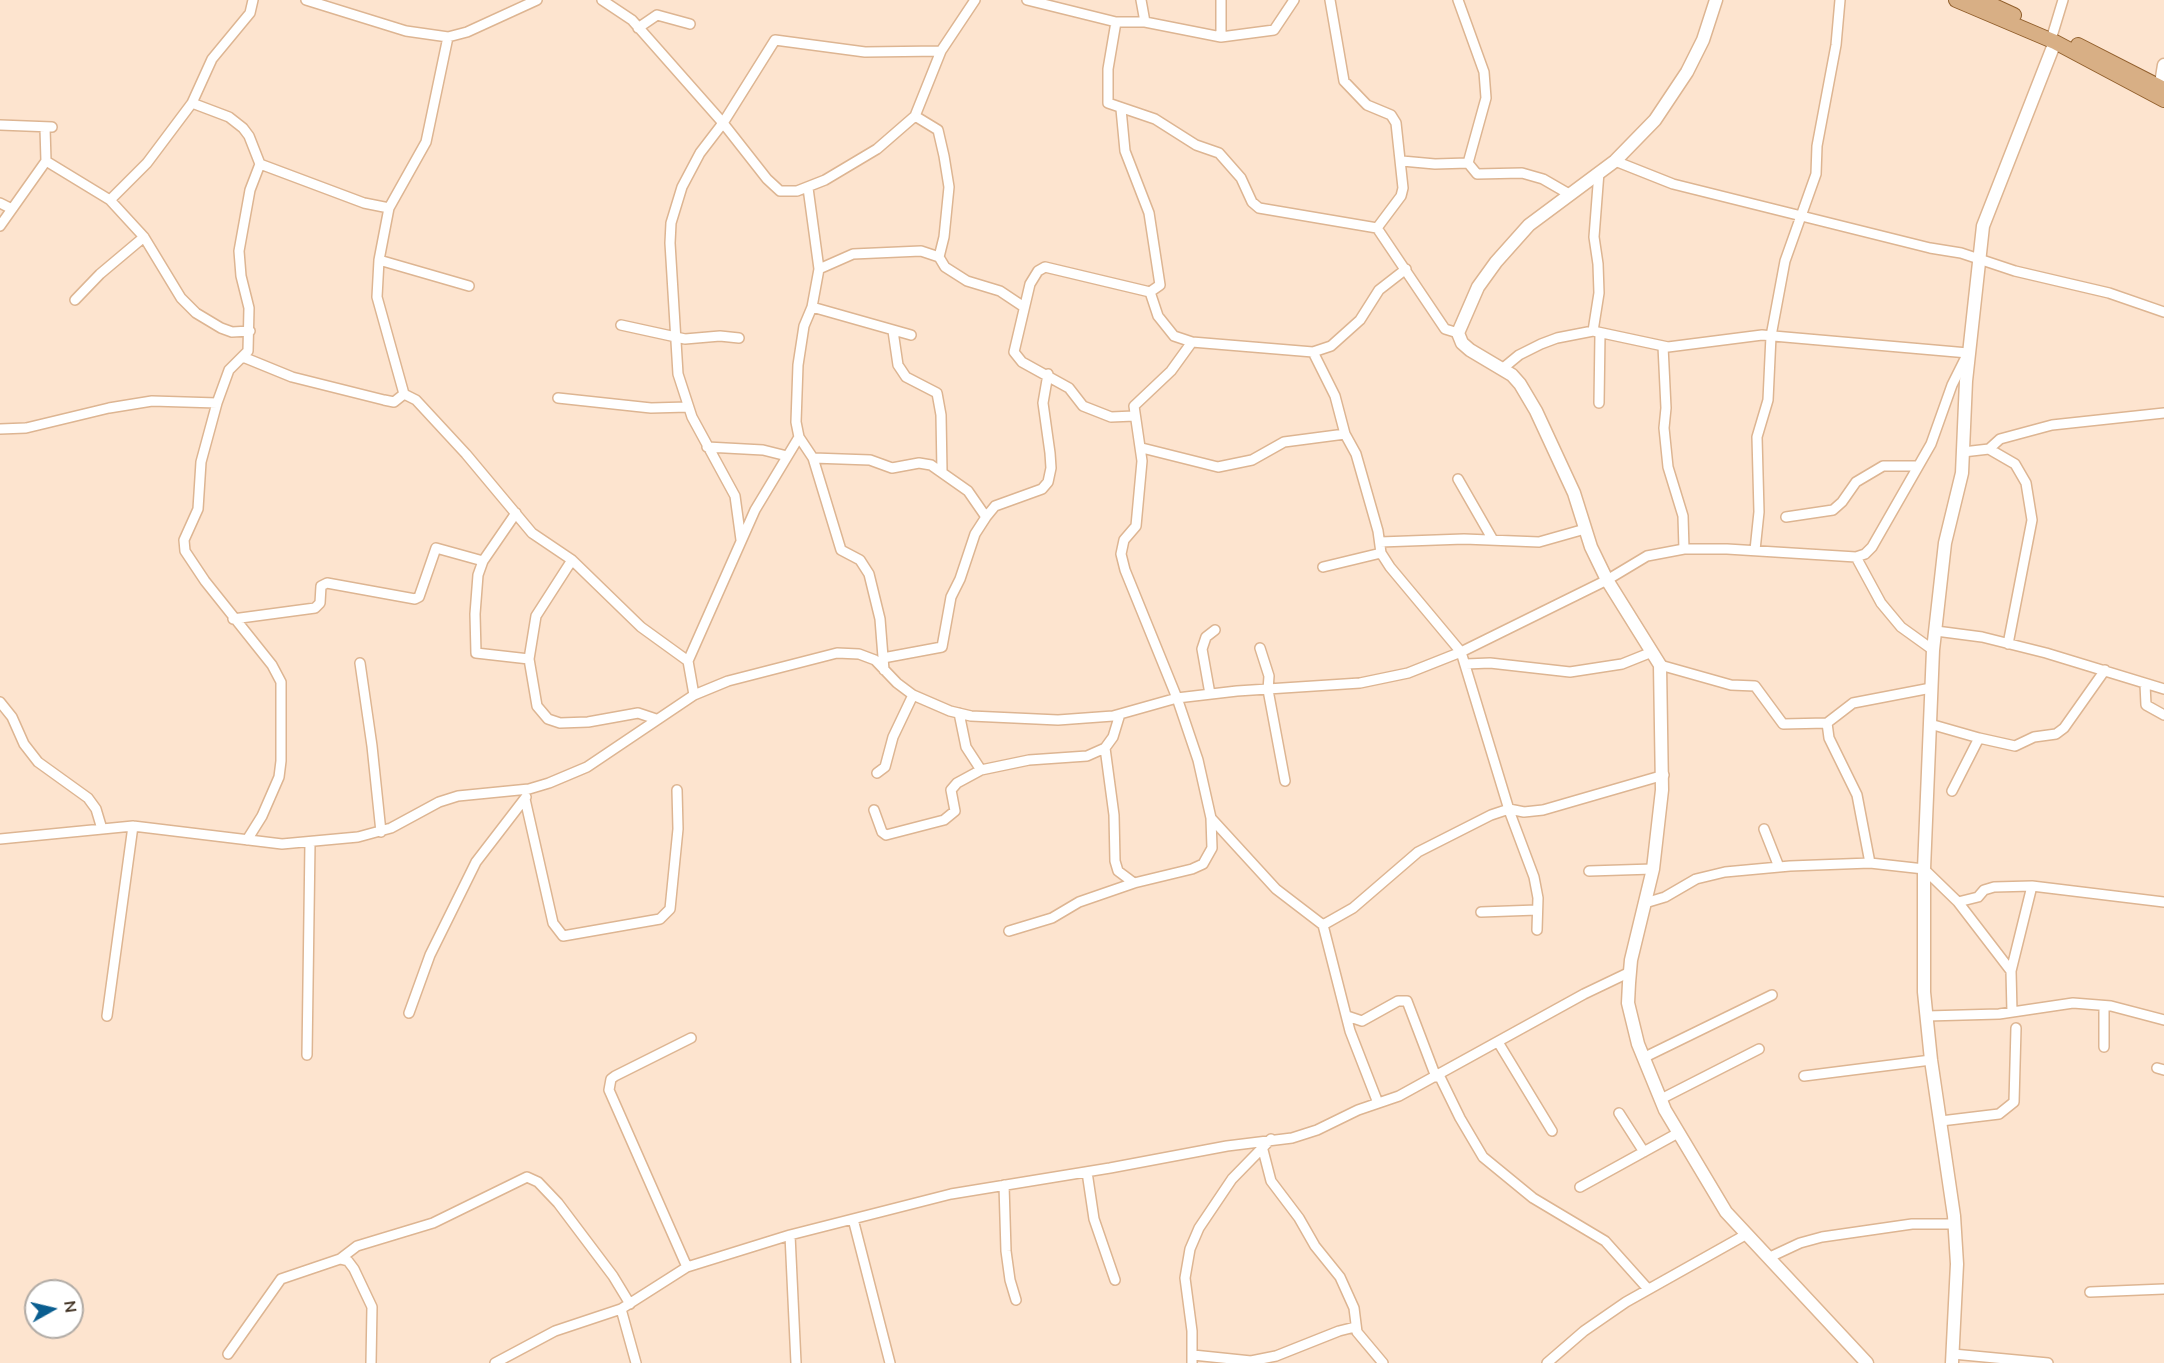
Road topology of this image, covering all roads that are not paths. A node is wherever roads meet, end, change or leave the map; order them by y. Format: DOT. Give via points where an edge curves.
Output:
graph roads {
  1 [pos="253,0"];
  2 [pos="306,0"];
  3 [pos="514,0"];
  4 [pos="537,0"];
  5 [pos="602,0"];
  6 [pos="975,0"];
  7 [pos="1027,0"];
  8 [pos="1141,0"];
  9 [pos="1221,0"];
  10 [pos="1294,0"];
  11 [pos="1330,0"];
  12 [pos="1458,0"];
  13 [pos="1716,0"];
  14 [pos="1840,0"];
  15 [pos="1956,0"];
  16 [pos="1981,0"];
  17 [pos="2063,0"];
  18 [pos="522,8"];
  19 [pos="1116,22"];
  20 [pos="1144,22"];
  21 [pos="690,24"];
  22 [pos="638,28"];
  23 [pos="448,37"];
  24 [pos="1221,37"];
  25 [pos="2054,37"];
  26 [pos="941,51"];
  27 [pos="2164,65"];
  28 [pos="2162,94"];
  29 [pos="192,103"];
  30 [pos="1121,109"];
  31 [pos="915,116"];
  32 [pos="723,123"];
  33 [pos="0,125"];
  34 [pos="46,161"];
  35 [pos="1402,161"];
  36 [pos="1615,161"];
  37 [pos="1468,163"];
  38 [pos="260,164"];
  39 [pos="1599,172"];
  40 [pos="808,188"];
  41 [pos="1569,194"];
  42 [pos="110,200"];
  43 [pos="0,203"];
  44 [pos="389,208"];
  45 [pos="12,209"];
  46 [pos="1802,215"];
  47 [pos="0,226"];
  48 [pos="1377,228"];
  49 [pos="144,237"];
  50 [pos="939,257"];
  51 [pos="1978,259"];
  52 [pos="379,261"];
  53 [pos="819,269"];
  54 [pos="1406,269"];
  55 [pos="469,286"];
  56 [pos="1150,292"];
  57 [pos="75,300"];
  58 [pos="812,307"];
  59 [pos="1024,307"];
  60 [pos="2164,312"];
  61 [pos="621,324"];
  62 [pos="250,331"];
  63 [pos="893,331"];
  64 [pos="1458,333"];
  65 [pos="1597,333"];
  66 [pos="911,335"];
  67 [pos="1771,336"];
  68 [pos="675,338"];
  69 [pos="739,338"];
  70 [pos="1192,342"];
  71 [pos="1663,346"];
  72 [pos="1313,352"];
  73 [pos="1968,353"];
  74 [pos="243,357"];
  75 [pos="1502,369"];
  76 [pos="1048,374"];
  77 [pos="404,394"];
  78 [pos="558,398"];
  79 [pos="217,403"];
  80 [pos="1599,403"];
  81 [pos="688,407"];
  82 [pos="2164,413"];
  83 [pos="1134,416"];
  84 [pos="0,429"];
  85 [pos="1345,434"];
  86 [pos="799,437"];
  87 [pos="708,447"];
  88 [pos="1142,448"];
  89 [pos="1989,449"];
  90 [pos="1964,452"];
  91 [pos="787,456"];
  92 [pos="813,458"];
  93 [pos="1917,466"];
  94 [pos="942,471"];
  95 [pos="1458,479"];
  96 [pos="516,513"];
  97 [pos="986,517"];
  98 [pos="1786,517"];
  99 [pos="1585,529"];
  100 [pos="741,540"];
  101 [pos="1493,540"];
  102 [pos="1380,542"];
  103 [pos="1684,549"];
  104 [pos="1755,550"];
  105 [pos="1382,553"];
  106 [pos="1856,557"];
  107 [pos="572,560"];
  108 [pos="483,561"];
  109 [pos="1323,567"];
  110 [pos="1607,580"];
  111 [pos="233,619"];
  112 [pos="1215,630"];
  113 [pos="1936,631"];
  114 [pos="2008,644"];
  115 [pos="1260,648"];
  116 [pos="1933,650"];
  117 [pos="1461,652"];
  118 [pos="1652,652"];
  119 [pos="883,658"];
  120 [pos="529,659"];
  121 [pos="688,661"];
  122 [pos="360,663"];
  123 [pos="1466,664"];
  124 [pos="1660,665"];
  125 [pos="2105,670"];
  126 [pos="884,671"];
  127 [pos="2145,684"];
  128 [pos="1931,688"];
  129 [pos="2164,689"];
  130 [pos="1268,690"];
  131 [pos="1210,694"];
  132 [pos="694,695"];
  133 [pos="913,695"];
  134 [pos="1177,698"];
  135 [pos="0,702"];
  136 [pos="959,713"];
  137 [pos="1120,714"];
  138 [pos="2164,715"];
  139 [pos="656,719"];
  140 [pos="1827,723"];
  141 [pos="1930,724"];
  142 [pos="1979,738"];
  143 [pos="1105,748"];
  144 [pos="981,770"];
  145 [pos="877,773"];
  146 [pos="1664,775"];
  147 [pos="1285,781"];
  148 [pos="528,789"];
  149 [pos="677,790"];
  150 [pos="1952,791"];
  151 [pos="525,799"];
  152 [pos="1509,809"];
  153 [pos="874,810"];
  154 [pos="1211,818"];
  155 [pos="133,826"];
  156 [pos="102,829"];
  157 [pos="1764,829"];
  158 [pos="381,832"];
  159 [pos="0,839"];
  160 [pos="247,840"];
  161 [pos="310,843"];
  162 [pos="1870,863"];
  163 [pos="1779,867"];
  164 [pos="1653,869"];
  165 [pos="1924,869"];
  166 [pos="1589,871"];
  167 [pos="1134,883"];
  168 [pos="2032,886"];
  169 [pos="1958,902"];
  170 [pos="2164,902"];
  171 [pos="1645,903"];
  172 [pos="1538,910"];
  173 [pos="1481,912"];
  174 [pos="1323,925"];
  175 [pos="1537,930"];
  176 [pos="1009,931"];
  177 [pos="2011,971"];
  178 [pos="1630,972"];
  179 [pos="1772,995"];
  180 [pos="2104,1006"];
  181 [pos="2012,1012"];
  182 [pos="409,1013"];
  183 [pos="107,1016"];
  184 [pos="1347,1016"];
  185 [pos="1927,1016"];
  186 [pos="2164,1020"];
  187 [pos="2016,1028"];
  188 [pos="691,1038"];
  189 [pos="1498,1042"];
  190 [pos="2104,1047"];
  191 [pos="1759,1049"];
  192 [pos="307,1055"];
  193 [pos="1644,1058"];
  194 [pos="1931,1060"];
  195 [pos="1438,1076"];
  196 [pos="1804,1076"];
  197 [pos="1661,1099"];
  198 [pos="1378,1103"];
  199 [pos="1619,1113"];
  200 [pos="1941,1121"];
  201 [pos="1552,1131"];
  202 [pos="1678,1133"];
  203 [pos="1271,1140"];
  204 [pos="1263,1150"];
  205 [pos="1644,1152"];
  206 [pos="1087,1172"];
  207 [pos="1004,1185"];
  208 [pos="1580,1187"];
  209 [pos="853,1219"];
  210 [pos="1955,1224"];
  211 [pos="1747,1234"];
  212 [pos="790,1235"];
  213 [pos="1770,1257"];
  214 [pos="340,1259"];
  215 [pos="687,1268"];
  216 [pos="1115,1280"];
  217 [pos="1648,1289"];
  218 [pos="2164,1289"];
  219 [pos="2090,1292"];
  220 [pos="1016,1300"];
  221 [pos="625,1306"];
  222 [pos="1355,1327"];
  223 [pos="228,1354"];
  224 [pos="1952,1358"];
  225 [pos="1193,1359"];
  226 [pos="371,1363"];
  227 [pos="495,1363"];
  228 [pos="636,1363"];
  229 [pos="796,1363"];
  230 [pos="890,1363"];
  231 [pos="1383,1363"];
  232 [pos="1547,1363"];
  233 [pos="1867,1363"];
  234 [pos="2048,1363"];
  1 -- 29 [label="street" via="250,13 212,59"];
  2 -- 23 [label="street" via="406,31"];
  3 -- 18 [label="street"];
  4 -- 18 [label="street"];
  5 -- 22 [label="street"];
  6 -- 26 [label="street"];
  7 -- 19 [label="street"];
  8 -- 20 [label="street"];
  9 -- 24 [label="street"];
  10 -- 24 [label="street" via="1274,30"];
  11 -- 35 [label="street" via="1344,81 1367,105 1391,115 1396,123"];
  12 -- 37 [label="street" via="1484,72 1485,98"];
  13 -- 36 [label="street" via="1702,40 1672,98"];
  14 -- 46 [label="street" via="1836,45 1816,146 1816,174"];
  15 -- 25 [label="main road"];
  16 -- 25 [label="main road"];
  17 -- 25 [label="street"];
  18 -- 23 [label="street"];
  19 -- 20 [label="street"];
  19 -- 30 [label="street" via="1106,101"];
  20 -- 24 [label="street"];
  21 -- 22 [label="street" via="657,15"];
  22 -- 32 [label="street"];
  23 -- 44 [label="street" via="426,142"];
  25 -- 28 [label="main road"];
  25 -- 51 [label="street" via="1987,212"];
  26 -- 31 [label="street"];
  26 -- 32 [label="street" via="866,52 776,40"];
  27 -- 28 [label="street"];
  29 -- 38 [label="street" via="230,117 243,128"];
  29 -- 42 [label="street" via="147,163"];
  30 -- 48 [label="street" via="1155,119 1196,145 1219,153 1241,177 1252,202 1259,208"];
  30 -- 56 [label="street" via="1125,151 1149,213 1160,272 1160,285"];
  31 -- 40 [label="street" via="877,149"];
  31 -- 50 [label="street" via="938,130 944,156 949,188"];
  32 -- 40 [label="street" via="780,190"];
  32 -- 68 [label="street" via="689,171 671,223"];
  33 -- 34 [label="street" via="49,128"];
  34 -- 42 [label="street"];
  34 -- 45 [label="street"];
  35 -- 37 [label="street"];
  35 -- 48 [label="street" via="1401,196"];
  36 -- 39 [label="street"];
  36 -- 46 [label="street" via="1673,184"];
  37 -- 41 [label="street" via="1477,174 1522,173 1543,179"];
  38 -- 44 [label="street" via="364,203"];
  38 -- 62 [label="street" via="250,190 239,251"];
  39 -- 41 [label="street"];
  39 -- 65 [label="street" via="1594,237 1599,292"];
  40 -- 53 [label="street"];
  41 -- 64 [label="street" via="1529,225 1496,262 1478,287"];
  42 -- 49 [label="street"];
  43 -- 45 [label="street"];
  44 -- 52 [label="street"];
  45 -- 47 [label="street"];
  46 -- 51 [label="street"];
  46 -- 67 [label="street" via="1785,261"];
  48 -- 54 [label="street"];
  49 -- 57 [label="street"];
  49 -- 62 [label="street" via="182,298 196,313 232,332"];
  50 -- 53 [label="street" via="911,251 862,253"];
  50 -- 59 [label="street" via="945,267 967,281 1000,291"];
  51 -- 60 [label="street" via="2109,293"];
  51 -- 73 [label="street"];
  52 -- 55 [label="street"];
  52 -- 77 [label="street" via="377,297"];
  53 -- 58 [label="street"];
  54 -- 64 [label="street" via="1445,329"];
  54 -- 72 [label="street" via="1379,290 1360,320 1331,346"];
  56 -- 59 [label="street" via="1045,267 1030,284"];
  56 -- 70 [label="street" via="1163,326 1174,336"];
  58 -- 63 [label="street"];
  58 -- 86 [label="street" via="804,326 798,364"];
  59 -- 76 [label="street" via="1015,356"];
  61 -- 68 [label="street"];
  62 -- 74 [label="street" via="248,351"];
  63 -- 66 [label="street"];
  63 -- 94 [label="street" via="897,365 906,377 938,393"];
  64 -- 75 [label="street" via="1470,350"];
  65 -- 71 [label="street"];
  65 -- 75 [label="street" via="1557,338 1519,355"];
  65 -- 80 [label="street"];
  67 -- 71 [label="street"];
  67 -- 73 [label="street"];
  67 -- 104 [label="street" via="1768,400 1758,437"];
  68 -- 69 [label="street"];
  68 -- 81 [label="street" via="678,374"];
  70 -- 72 [label="street"];
  70 -- 83 [label="street" via="1171,371 1135,402"];
  71 -- 103 [label="street" via="1668,467 1683,516"];
  72 -- 85 [label="street" via="1335,396"];
  73 -- 90 [label="street"];
  73 -- 93 [label="street" via="1931,444"];
  74 -- 77 [label="street" via="292,377 384,400 394,402"];
  74 -- 79 [label="street" via="230,370"];
  75 -- 99 [label="street" via="1520,384 1536,411 1574,493"];
  76 -- 83 [label="street" via="1069,388 1083,406 1111,417"];
  76 -- 97 [label="street" via="1042,403 1052,468 1048,482 1042,489 996,506"];
  77 -- 96 [label="street" via="423,408"];
  78 -- 81 [label="street" via="651,408"];
  79 -- 84 [label="street" via="152,401 26,428"];
  79 -- 111 [label="street" via="201,462 198,509 184,540 185,551"];
  81 -- 87 [label="street"];
  82 -- 89 [label="street" via="2052,425 2001,439"];
  83 -- 88 [label="street"];
  85 -- 88 [label="street" via="1284,442 1252,460 1218,467"];
  85 -- 102 [label="street" via="1362,472"];
  86 -- 91 [label="street"];
  86 -- 92 [label="street"];
  87 -- 91 [label="street" via="763,450"];
  87 -- 100 [label="street" via="735,495"];
  88 -- 134 [label="street" via="1136,526 1124,540 1121,554"];
  89 -- 90 [label="street"];
  89 -- 114 [label="street" via="2015,464 2026,483 2032,520"];
  90 -- 113 [label="street" via="1945,543"];
  91 -- 100 [label="street"];
  92 -- 94 [label="street" via="870,460 892,468 919,463"];
  92 -- 119 [label="street" via="842,550 860,560 869,574 880,619"];
  93 -- 98 [label="street" via="1883,466 1856,482 1833,510"];
  93 -- 106 [label="street" via="1872,547 1865,555"];
  94 -- 97 [label="street" via="968,491"];
  95 -- 101 [label="street"];
  96 -- 107 [label="street" via="532,532"];
  96 -- 108 [label="street"];
  97 -- 119 [label="street" via="975,534 948,603 942,647"];
  99 -- 101 [label="street" via="1539,542"];
  99 -- 110 [label="street"];
  100 -- 121 [label="street"];
  101 -- 102 [label="street"];
  102 -- 105 [label="street"];
  103 -- 104 [label="street"];
  103 -- 110 [label="street" via="1647,556"];
  104 -- 106 [label="street"];
  105 -- 109 [label="street"];
  105 -- 117 [label="street"];
  106 -- 116 [label="street" via="1881,603 1901,627"];
  107 -- 120 [label="street" via="536,616"];
  107 -- 121 [label="street" via="641,627"];
  108 -- 111 [label="street" via="436,548 415,599 327,583 321,586 320,603 315,608"];
  108 -- 120 [label="street" via="478,575 475,651"];
  110 -- 117 [label="street"];
  110 -- 118 [label="street"];
  111 -- 160 [label="street" via="272,665 282,688 279,777"];
  112 -- 131 [label="street" via="1206,637 1202,649"];
  113 -- 114 [label="street"];
  113 -- 116 [label="street"];
  114 -- 125 [label="street"];
  115 -- 130 [label="street" via="1269,676"];
  116 -- 128 [label="street"];
  117 -- 123 [label="street"];
  117 -- 130 [label="street" via="1408,673 1377,680"];
  118 -- 123 [label="street" via="1622,664 1570,672"];
  118 -- 124 [label="street"];
  119 -- 126 [label="street"];
  120 -- 139 [label="street" via="537,706 548,719 560,723 588,722 638,713"];
  121 -- 132 [label="street"];
  122 -- 158 [label="street"];
  123 -- 152 [label="street"];
  124 -- 140 [label="street" via="1731,685 1755,686 1783,724"];
  124 -- 146 [label="street"];
  125 -- 127 [label="street"];
  125 -- 142 [label="street" via="2056,734 2034,737 2015,746"];
  126 -- 132 [label="street" via="866,656 837,653 745,676"];
  126 -- 133 [label="street"];
  127 -- 129 [label="street"];
  127 -- 138 [label="street" via="2146,705"];
  128 -- 140 [label="street" via="1853,704"];
  128 -- 141 [label="street"];
  130 -- 131 [label="street"];
  130 -- 147 [label="street"];
  131 -- 134 [label="street"];
  132 -- 139 [label="street"];
  133 -- 136 [label="street"];
  133 -- 145 [label="street" via="893,737 885,767"];
  134 -- 137 [label="street"];
  134 -- 154 [label="street" via="1198,760"];
  135 -- 156 [label="street" via="38,762 88,798"];
  136 -- 137 [label="street" via="1058,720"];
  136 -- 144 [label="street" via="966,747"];
  137 -- 143 [label="street"];
  139 -- 148 [label="street" via="586,767"];
  140 -- 162 [label="street" via="1829,738 1857,795"];
  141 -- 142 [label="street"];
  141 -- 165 [label="street"];
  142 -- 150 [label="street"];
  143 -- 144 [label="street" via="1087,756 1029,760"];
  143 -- 167 [label="street" via="1115,861 1118,871"];
  144 -- 153 [label="street" via="952,786 955,811 944,820 886,835"];
  146 -- 152 [label="street" via="1543,810"];
  146 -- 164 [label="street"];
  148 -- 151 [label="street"];
  148 -- 158 [label="street" via="458,796"];
  149 -- 151 [label="street" via="678,829 670,909 660,919 563,936 553,923"];
  151 -- 182 [label="street" via="476,862 430,955"];
  152 -- 172 [label="street" via="1534,877"];
  152 -- 174 [label="street" via="1491,814 1418,852 1342,916"];
  154 -- 167 [label="street" via="1212,848 1203,864"];
  154 -- 174 [label="street" via="1276,889"];
  155 -- 156 [label="street"];
  155 -- 160 [label="street"];
  155 -- 183 [label="street"];
  156 -- 159 [label="street"];
  157 -- 163 [label="street"];
  158 -- 161 [label="street"];
  160 -- 161 [label="street"];
  161 -- 192 [label="street"];
  162 -- 163 [label="street"];
  162 -- 165 [label="street"];
  163 -- 171 [label="street" via="1696,879 1665,897"];
  164 -- 166 [label="street"];
  164 -- 171 [label="street"];
  165 -- 169 [label="street"];
  165 -- 185 [label="street"];
  167 -- 176 [label="street" via="1079,902 1062,915"];
  168 -- 169 [label="street" via="1994,887 1978,897"];
  168 -- 170 [label="street"];
  168 -- 177 [label="street"];
  169 -- 177 [label="street"];
  171 -- 178 [label="street"];
  172 -- 173 [label="street"];
  172 -- 175 [label="street"];
  174 -- 184 [label="street"];
  177 -- 181 [label="street"];
  178 -- 189 [label="street"];
  178 -- 193 [label="street" via="1630,1021"];
  179 -- 193 [label="street"];
  180 -- 181 [label="street" via="2073,1003"];
  180 -- 186 [label="street"];
  180 -- 190 [label="street"];
  181 -- 185 [label="street"];
  184 -- 195 [label="street" via="1362,1021 1398,1001 1407,1001"];
  184 -- 198 [label="street"];
  185 -- 194 [label="street"];
  187 -- 200 [label="street" via="2014,1102 1999,1114"];
  188 -- 215 [label="street" via="615,1076 609,1083"];
  189 -- 195 [label="street"];
  189 -- 201 [label="street"];
  191 -- 197 [label="street"];
  193 -- 197 [label="street"];
  194 -- 196 [label="street"];
  194 -- 200 [label="street"];
  195 -- 198 [label="street"];
  195 -- 217 [label="street" via="1483,1157 1533,1198 1605,1241"];
  197 -- 202 [label="street"];
  198 -- 203 [label="street" via="1317,1130"];
  199 -- 205 [label="street"];
  200 -- 210 [label="street"];
  202 -- 205 [label="street"];
  202 -- 211 [label="street" via="1713,1193"];
  203 -- 204 [label="street"];
  203 -- 206 [label="street"];
  204 -- 222 [label="street" via="1271,1181 1340,1277 1354,1308"];
  204 -- 225 [label="street" via="1232,1179 1199,1228 1190,1249 1185,1278"];
  205 -- 208 [label="street"];
  206 -- 207 [label="street"];
  206 -- 216 [label="street" via="1094,1219"];
  207 -- 209 [label="street"];
  207 -- 220 [label="street" via="1006,1251"];
  209 -- 212 [label="street"];
  209 -- 230 [label="street"];
  210 -- 213 [label="street" via="1912,1224 1822,1237"];
  210 -- 224 [label="street"];
  211 -- 213 [label="street"];
  211 -- 217 [label="street"];
  212 -- 215 [label="street"];
  212 -- 229 [label="street"];
  213 -- 233 [label="street"];
  214 -- 221 [label="street" via="357,1246 433,1223 527,1177 558,1203 613,1276"];
  214 -- 223 [label="street" via="281,1279"];
  214 -- 226 [label="street" via="348,1261 354,1269 372,1307"];
  215 -- 221 [label="street"];
  217 -- 232 [label="street" via="1584,1331"];
  218 -- 219 [label="street"];
  221 -- 227 [label="street" via="555,1331"];
  221 -- 228 [label="street"];
  222 -- 225 [label="street" via="1293,1351 1251,1361"];
  222 -- 231 [label="street"];
  224 -- 234 [label="street"];
}
